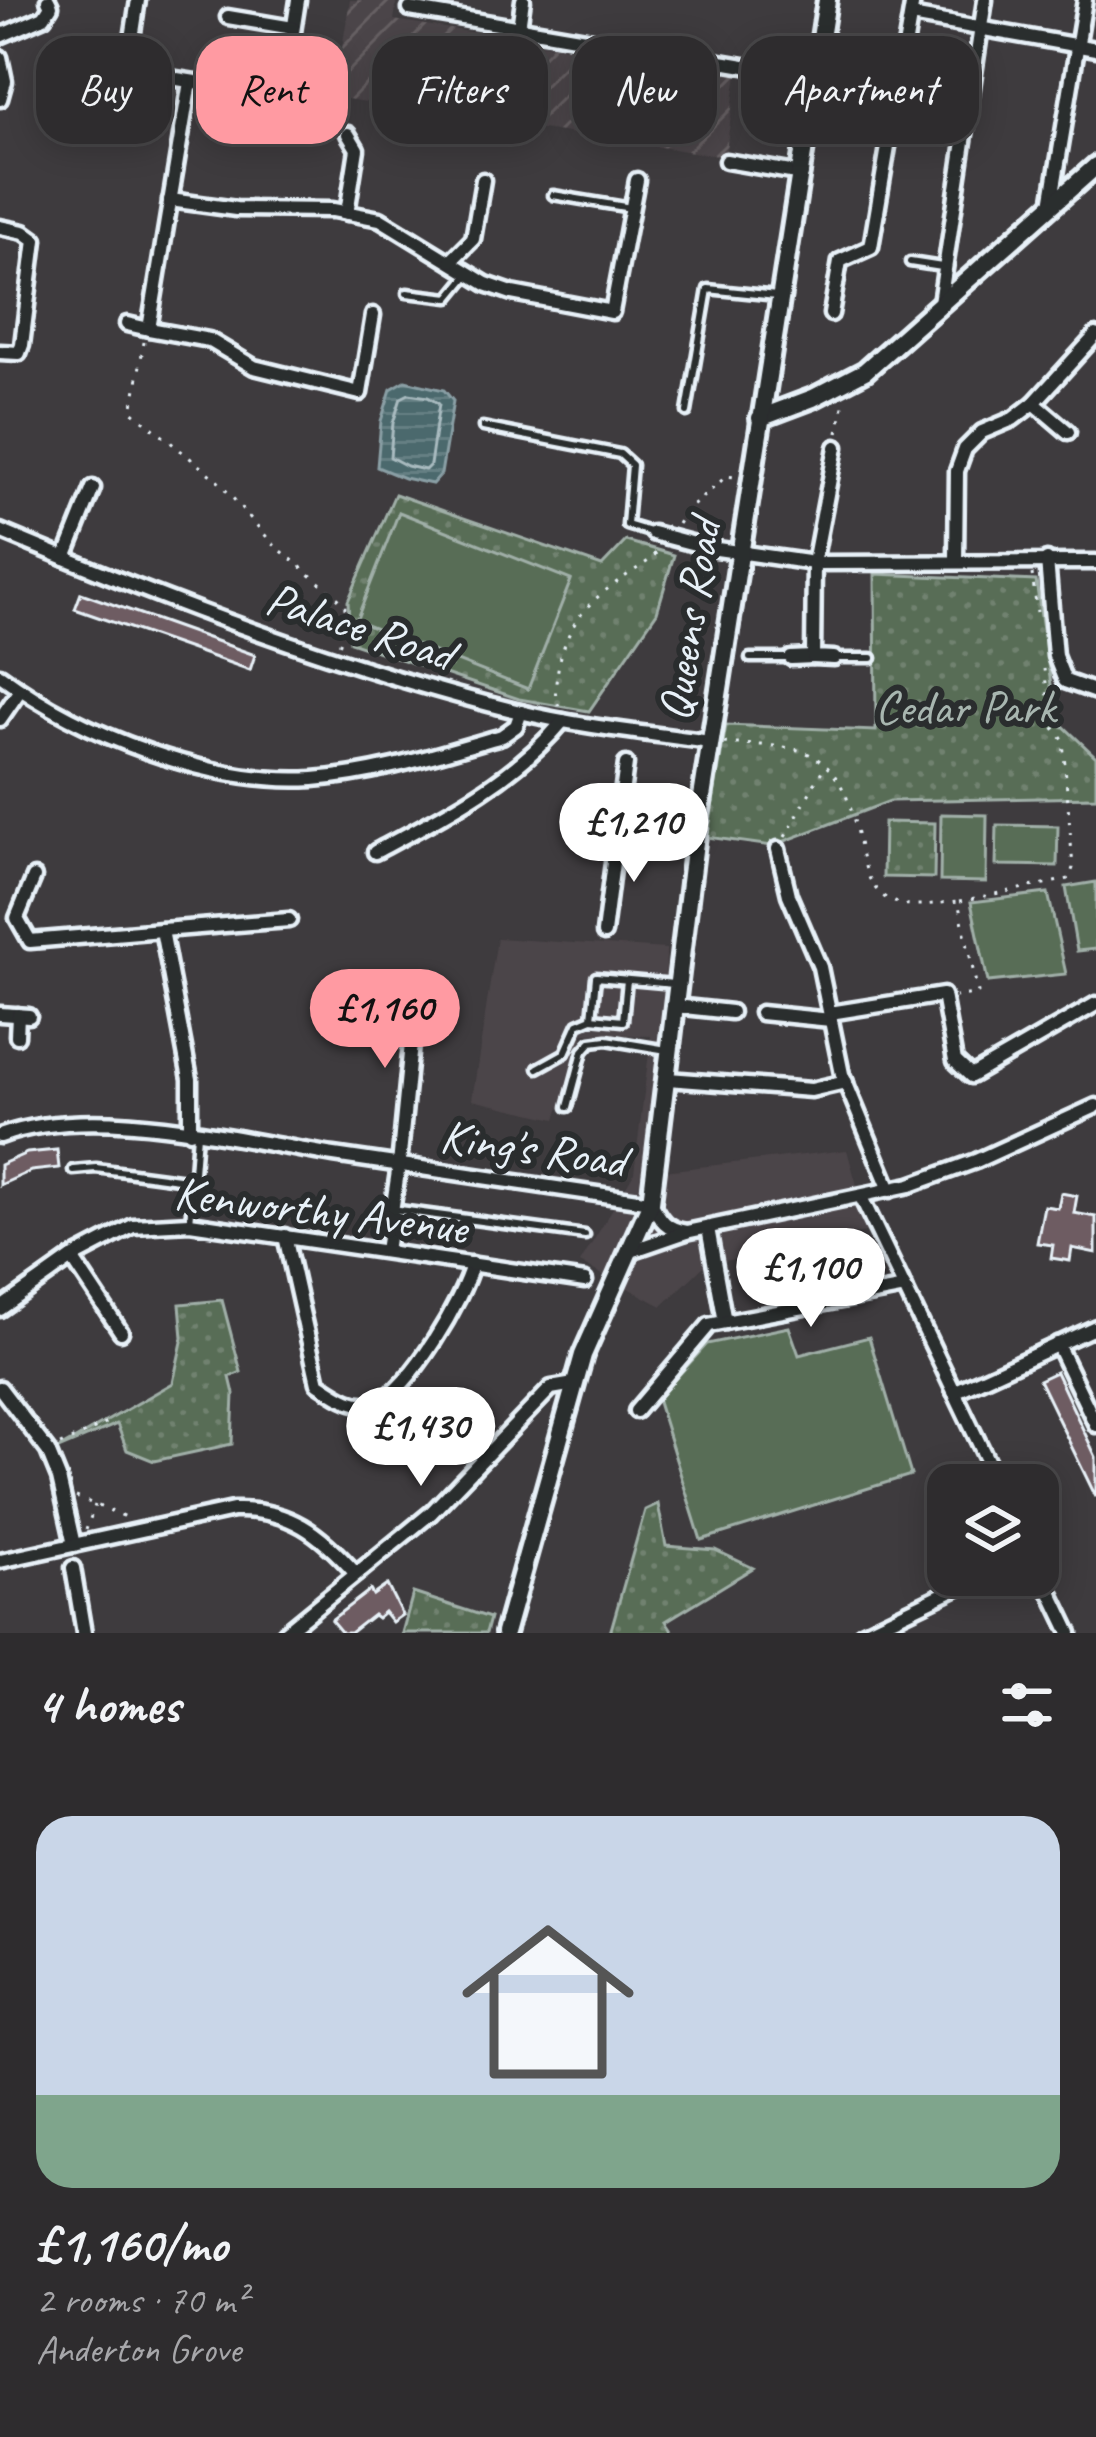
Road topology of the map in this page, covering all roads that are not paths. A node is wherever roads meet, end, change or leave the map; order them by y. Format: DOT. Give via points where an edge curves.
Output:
graph roads {
  1 [pos="48,0"];
  2 [pos="138,0"];
  3 [pos="298,0"];
  4 [pos="523,0"];
  5 [pos="827,0"];
  6 [pos="914,0"];
  7 [pos="986,0"];
  8 [pos="1085,0"];
  9 [pos="410,8"];
  10 [pos="911,16"];
  11 [pos="228,17"];
  12 [pos="293,28"];
  13 [pos="519,28"];
  14 [pos="980,28"];
  15 [pos="0,36"];
  16 [pos="821,36"];
  17 [pos="1078,46"];
  18 [pos="1096,49"];
  19 [pos="0,57"];
  20 [pos="741,66"];
  21 [pos="190,82"];
  22 [pos="0,100"];
  23 [pos="348,134"];
  24 [pos="806,144"];
  25 [pos="726,161"];
  26 [pos="1096,166"];
  27 [pos="802,174"];
  28 [pos="483,180"];
  29 [pos="637,180"];
  30 [pos="553,195"];
  31 [pos="170,200"];
  32 [pos="1052,206"];
  33 [pos="632,208"];
  34 [pos="347,213"];
  35 [pos="0,227"];
  36 [pos="451,261"];
  37 [pos="910,262"];
  38 [pos="945,268"];
  39 [pos="469,273"];
  40 [pos="406,293"];
  41 [pos="781,297"];
  42 [pos="940,304"];
  43 [pos="831,314"];
  44 [pos="373,315"];
  45 [pos="127,325"];
  46 [pos="148,328"];
  47 [pos="1096,335"];
  48 [pos="0,352"];
  49 [pos="1034,403"];
  50 [pos="687,412"];
  51 [pos="760,418"];
  52 [pos="483,427"];
  53 [pos="1068,432"];
  54 [pos="836,447"];
  55 [pos="93,488"];
  56 [pos="0,531"];
  57 [pos="660,535"];
  58 [pos="737,554"];
  59 [pos="65,558"];
  60 [pos="956,560"];
  61 [pos="1047,560"];
  62 [pos="1096,562"];
  63 [pos="814,563"];
  64 [pos="813,657"];
  65 [pos="749,658"];
  66 [pos="791,658"];
  67 [pos="834,658"];
  68 [pos="872,658"];
  69 [pos="0,676"];
  70 [pos="20,690"];
  71 [pos="1096,692"];
  72 [pos="521,712"];
  73 [pos="0,719"];
  74 [pos="563,721"];
  75 [pos="710,742"];
  76 [pos="626,764"];
  77 [pos="617,831"];
  78 [pos="694,842"];
  79 [pos="778,849"];
  80 [pos="375,852"];
  81 [pos="34,877"];
  82 [pos="289,920"];
  83 [pos="162,930"];
  84 [pos="604,933"];
  85 [pos="627,980"];
  86 [pos="418,983"];
  87 [pos="678,985"];
  88 [pos="1096,1004"];
  89 [pos="675,1006"];
  90 [pos="731,1012"];
  91 [pos="761,1013"];
  92 [pos="0,1014"];
  93 [pos="831,1016"];
  94 [pos="592,1018"];
  95 [pos="17,1036"];
  96 [pos="670,1051"];
  97 [pos="538,1068"];
  98 [pos="668,1078"];
  99 [pos="846,1082"];
  100 [pos="1096,1106"];
  101 [pos="568,1107"];
  102 [pos="194,1133"];
  103 [pos="1,1134"];
  104 [pos="399,1165"];
  105 [pos="73,1170"];
  106 [pos="193,1181"];
  107 [pos="890,1190"];
  108 [pos="860,1196"];
  109 [pos="651,1202"];
  110 [pos="392,1209"];
  111 [pos="190,1223"];
  112 [pos="708,1228"];
  113 [pos="686,1232"];
  114 [pos="285,1235"];
  115 [pos="585,1235"];
  116 [pos="386,1251"];
  117 [pos="631,1251"];
  118 [pos="72,1258"];
  119 [pos="472,1264"];
  120 [pos="585,1281"];
  121 [pos="905,1288"];
  122 [pos="0,1309"];
  123 [pos="725,1322"];
  124 [pos="1096,1327"];
  125 [pos="122,1332"];
  126 [pos="1057,1344"];
  127 [pos="574,1384"];
  128 [pos="0,1388"];
  129 [pos="955,1392"];
  130 [pos="637,1412"];
  131 [pos="1096,1425"];
  132 [pos="989,1464"];
  133 [pos="78,1544"];
  134 [pos="0,1561"];
  135 [pos="73,1568"];
  136 [pos="356,1574"];
  137 [pos="939,1596"];
  138 [pos="1052,1596"];
  139 [pos="84,1633"];
  140 [pos="284,1633"];
  141 [pos="505,1633"];
  142 [pos="862,1633"];
  143 [pos="1070,1633"];
  1 -- 15 [label="street" via="44,17"];
  2 -- 21 [label="street" via="127,71"];
  3 -- 12 [label="street"];
  4 -- 13 [label="street"];
  5 -- 16 [label="main road, Queens Road"];
  6 -- 10 [label="street"];
  7 -- 14 [label="street"];
  8 -- 17 [label="street"];
  9 -- 13 [label="street"];
  10 -- 14 [label="street"];
  10 -- 43 [label="street" via="871,247 840,261"];
  11 -- 12 [label="street"];
  12 -- 21 [label="street" via="283,96"];
  13 -- 20 [label="street"];
  14 -- 17 [label="street"];
  14 -- 38 [label="street"];
  17 -- 18 [label="street"];
  17 -- 32 [label="street"];
  19 -- 22 [label="street"];
  21 -- 31 [label="street"];
  23 -- 34 [label="street" via="357,149"];
  24 -- 27 [label="main road, Queens Road"];
  25 -- 27 [label="street"];
  26 -- 32 [label="main road"];
  27 -- 41 [label="main road, Queens Road"];
  28 -- 36 [label="street" via="473,239"];
  29 -- 33 [label="street"];
  30 -- 33 [label="lane"];
  31 -- 34 [label="street"];
  31 -- 46 [label="street"];
  32 -- 42 [label="main road"];
  33 -- 39 [label="street" via="611,312 512,293"];
  34 -- 36 [label="street" via="380,219"];
  35 -- 48 [label="street" via="35,240 22,346"];
  36 -- 39 [label="street"];
  37 -- 38 [label="lane"];
  38 -- 42 [label="street"];
  39 -- 40 [label="lane" via="448,298"];
  41 -- 50 [label="lane" via="708,289"];
  41 -- 51 [label="main road, Queens Road"];
  42 -- 51 [label="main road" via="865,371"];
  44 -- 46 [label="street" via="360,393 254,367 209,340"];
  45 -- 46 [label="street"];
  47 -- 49 [label="street"];
  49 -- 53 [label="street"];
  49 -- 60 [label="street" via="965,449 957,470"];
  51 -- 58 [label="main road, Queens Road"];
  52 -- 57 [label="lane" via="620,454 632,465 627,525"];
  54 -- 63 [label="street"];
  55 -- 59 [label="street"];
  56 -- 59 [label="street, Palace Road"];
  57 -- 58 [label="street"];
  58 -- 63 [label="street"];
  58 -- 75 [label="main road, Queens Road"];
  59 -- 72 [label="street, Palace Road" via="334,658"];
  60 -- 61 [label="street"];
  60 -- 63 [label="street"];
  61 -- 62 [label="street"];
  61 -- 71 [label="street" via="1054,656 1065,681"];
  63 -- 64 [label="street"];
  64 -- 66 [label="street"];
  64 -- 67 [label="street"];
  65 -- 66 [label="lane"];
  67 -- 68 [label="lane"];
  69 -- 70 [label="street"];
  70 -- 72 [label="street" via="129,745 190,763 306,779 402,766 502,736"];
  70 -- 73 [label="street"];
  72 -- 74 [label="street, Palace Road"];
  74 -- 75 [label="street, Palace Road"];
  74 -- 80 [label="street" via="468,803"];
  75 -- 78 [label="main road, Queens Road"];
  76 -- 77 [label="street"];
  77 -- 78 [label="street"];
  77 -- 84 [label="street"];
  78 -- 87 [label="main road, Queens Road"];
  79 -- 93 [label="street"];
  81 -- 83 [label="street" via="17,918 30,941"];
  82 -- 83 [label="street"];
  83 -- 102 [label="street"];
  85 -- 87 [label="lane"];
  85 -- 94 [label="lane" via="596,977"];
  85 -- 94 [label="lane" via="623,1021"];
  86 -- 104 [label="street"];
  87 -- 89 [label="main road, Queens Road"];
  88 -- 93 [label="street" via="971,1076 956,1061 943,997"];
  89 -- 90 [label="street"];
  89 -- 96 [label="main road, Queens Road"];
  91 -- 93 [label="street"];
  92 -- 95 [label="street" via="24,1016"];
  93 -- 99 [label="street"];
  94 -- 97 [label="lane" via="578,1024 565,1053"];
  96 -- 98 [label="main road, Queens Road"];
  96 -- 101 [label="lane" via="591,1042"];
  98 -- 99 [label="street" via="811,1090"];
  98 -- 109 [label="main road, Queens Road"];
  99 -- 107 [label="street"];
  100 -- 107 [label="street"];
  102 -- 103 [label="street, King's Road" via="73,1121"];
  102 -- 104 [label="street, King's Road"];
  102 -- 106 [label="lane"];
  104 -- 109 [label="street, King's Road"];
  104 -- 110 [label="street"];
  105 -- 106 [label="lane"];
  106 -- 111 [label="lane"];
  107 -- 108 [label="street"];
  108 -- 112 [label="street"];
  108 -- 121 [label="street"];
  109 -- 113 [label="street, King's Road" via="663,1223"];
  109 -- 117 [label="main road, Queens Road"];
  110 -- 115 [label="lane"];
  110 -- 116 [label="street"];
  111 -- 114 [label="street, Kenworthy Avenue"];
  111 -- 118 [label="street, Kenworthy Avenue" via="133,1226"];
  112 -- 113 [label="street"];
  112 -- 123 [label="street"];
  113 -- 117 [label="street"];
  114 -- 116 [label="street, Kenworthy Avenue"];
  114 -- 119 [label="street" via="318,1383 345,1402 374,1404 399,1390 467,1285"];
  116 -- 119 [label="street, Kenworthy Avenue"];
  117 -- 127 [label="main road, Queens Road"];
  118 -- 122 [label="street, Kenworthy Avenue"];
  118 -- 125 [label="street"];
  119 -- 120 [label="street, Kenworthy Avenue"];
  121 -- 123 [label="street"];
  121 -- 129 [label="street"];
  123 -- 130 [label="street" via="709,1325"];
  124 -- 126 [label="street"];
  126 -- 129 [label="street"];
  126 -- 131 [label="street"];
  127 -- 136 [label="street" via="551,1388 431,1513"];
  127 -- 141 [label="main road, Queens Road"];
  128 -- 133 [label="street" via="48,1451"];
  129 -- 132 [label="street"];
  133 -- 134 [label="street"];
  133 -- 136 [label="street" via="233,1510 271,1512 310,1528"];
  135 -- 139 [label="street"];
  136 -- 140 [label="street"];
  137 -- 142 [label="street"];
  138 -- 143 [label="street"];
}
